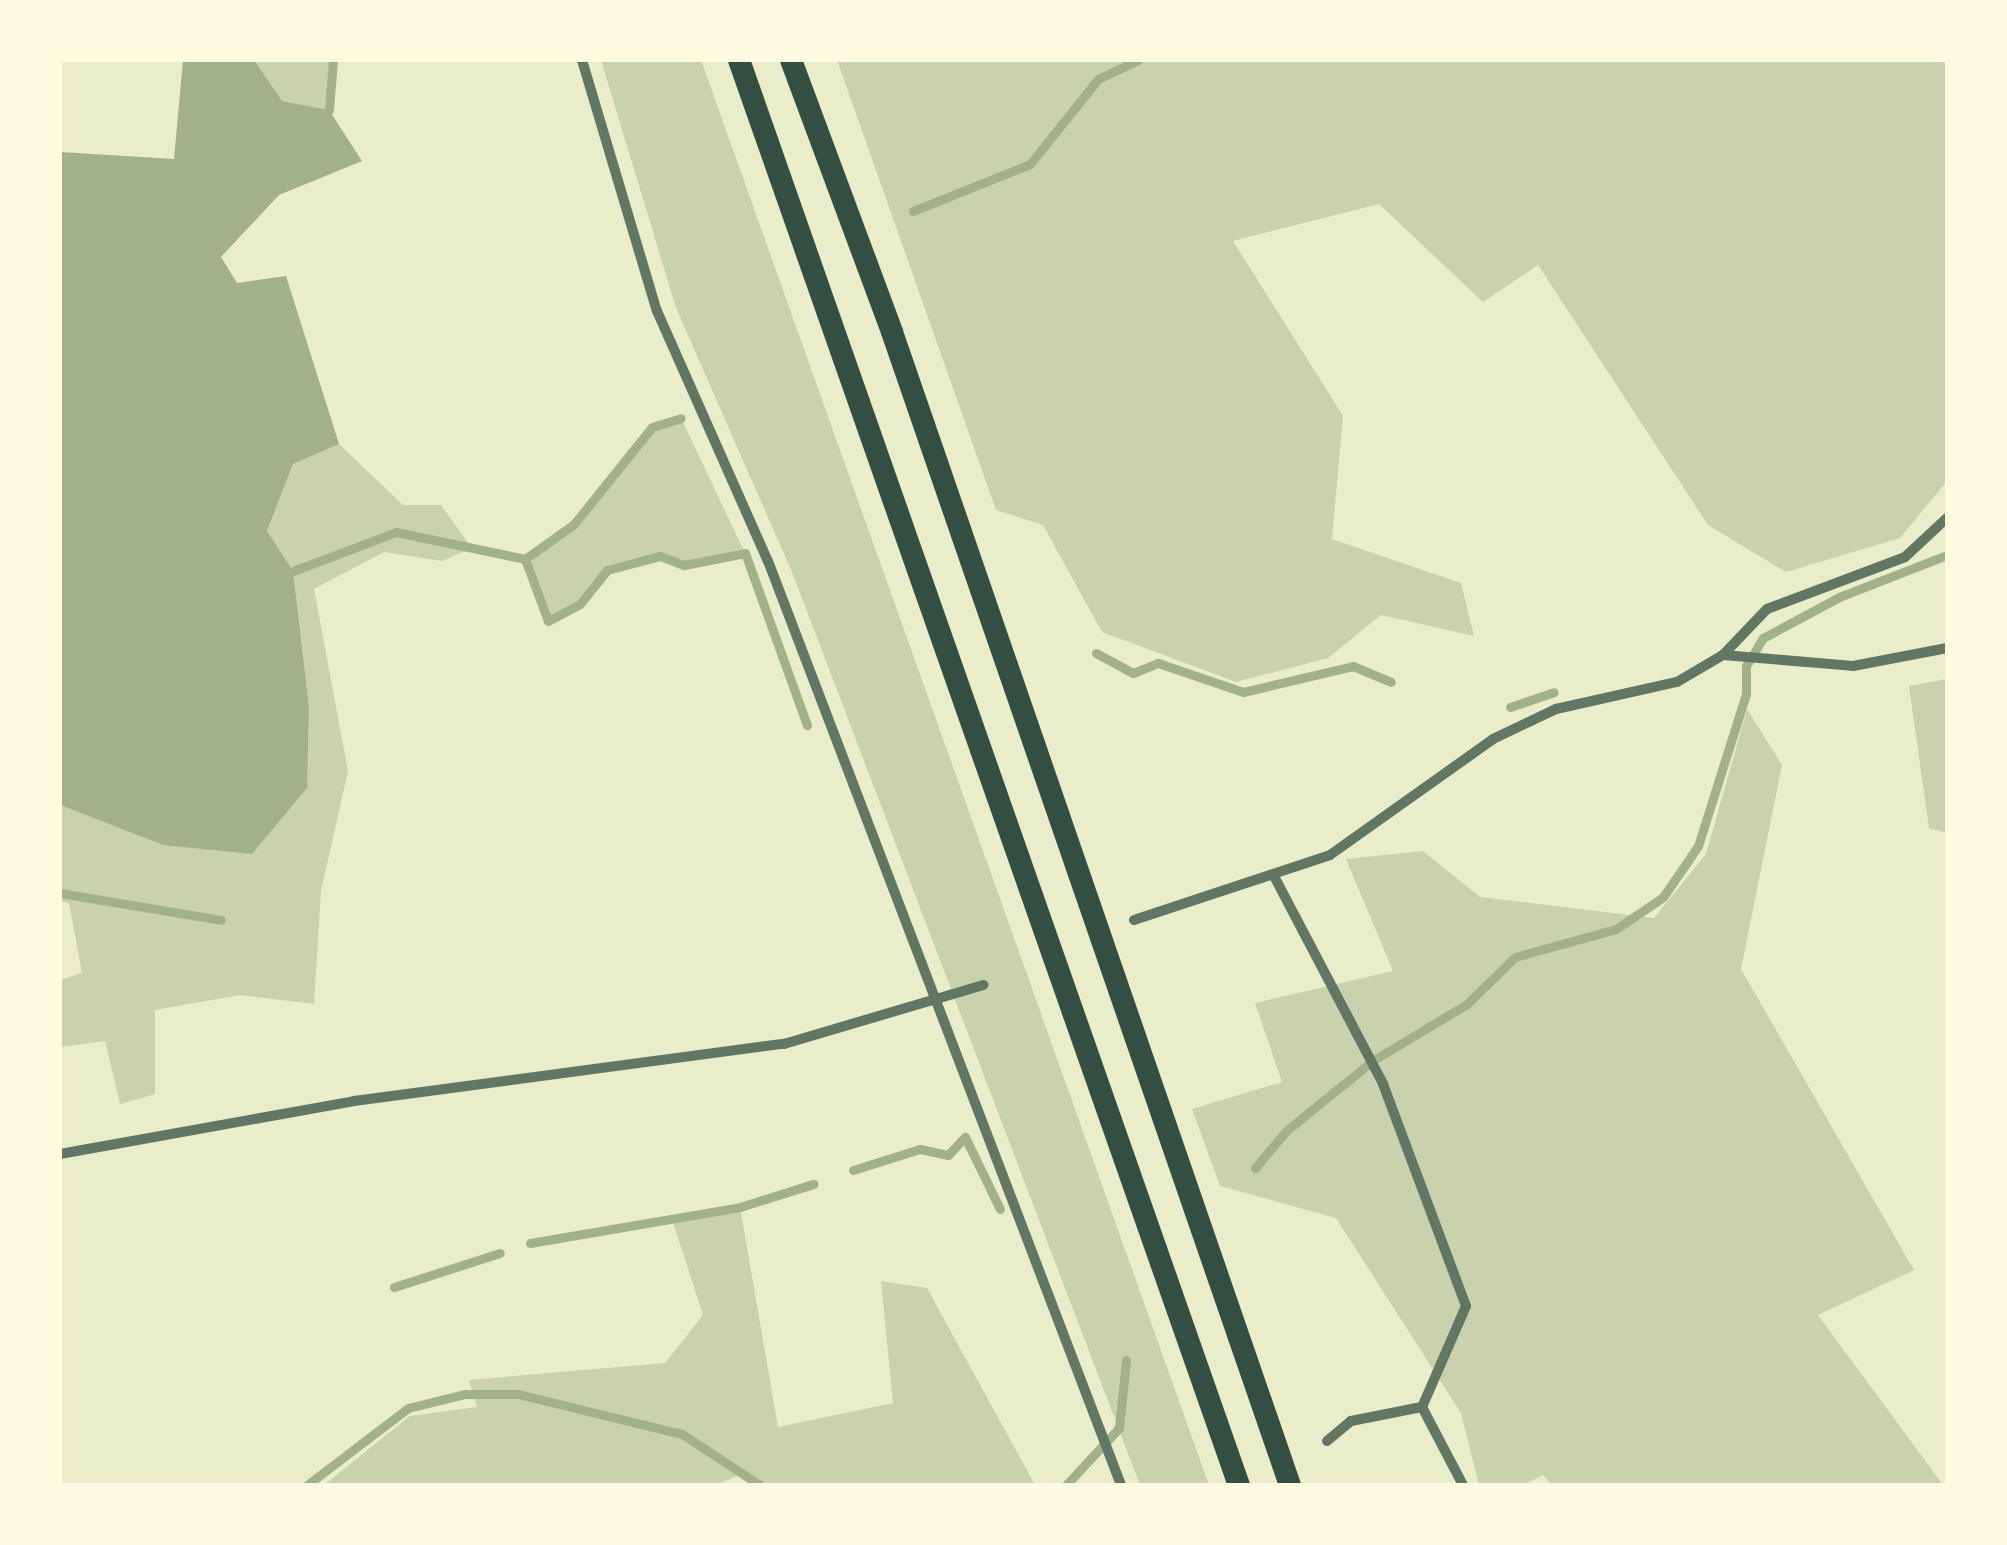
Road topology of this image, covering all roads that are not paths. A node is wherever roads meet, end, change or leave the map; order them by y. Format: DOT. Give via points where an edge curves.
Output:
graph roads {
  1 [pos="582,60"];
  2 [pos="739,60"];
  3 [pos="791,60"];
  4 [pos="1947,518"];
  5 [pos="1947,648"];
  6 [pos="1724,655"];
  7 [pos="1274,878"];
  8 [pos="1134,920"];
  9 [pos="984,985"];
  10 [pos="932,1002"];
  11 [pos="60,1154"];
  12 [pos="1422,1407"];
  13 [pos="1327,1442"];
  14 [pos="1121,1485"];
  15 [pos="1238,1485"];
  16 [pos="1290,1485"];
  17 [pos="1463,1485"];
  1 -- 10 [label="street" via="657,311 768,561"];
  2 -- 15 [label="highway"];
  3 -- 16 [label="highway" via="892,332"];
  4 -- 6 [label="street" via="1904,556 1767,609"];
  5 -- 6 [label="street" via="1853,666"];
  6 -- 7 [label="street" via="1677,682 1556,709 1493,739 1330,855"];
  7 -- 8 [label="street"];
  7 -- 12 [label="street" via="1382,1084 1466,1306"];
  9 -- 10 [label="street"];
  10 -- 11 [label="street" via="784,1044 354,1101"];
  10 -- 14 [label="street"];
  12 -- 13 [label="street" via="1351,1421"];
  12 -- 17 [label="street"];
}
